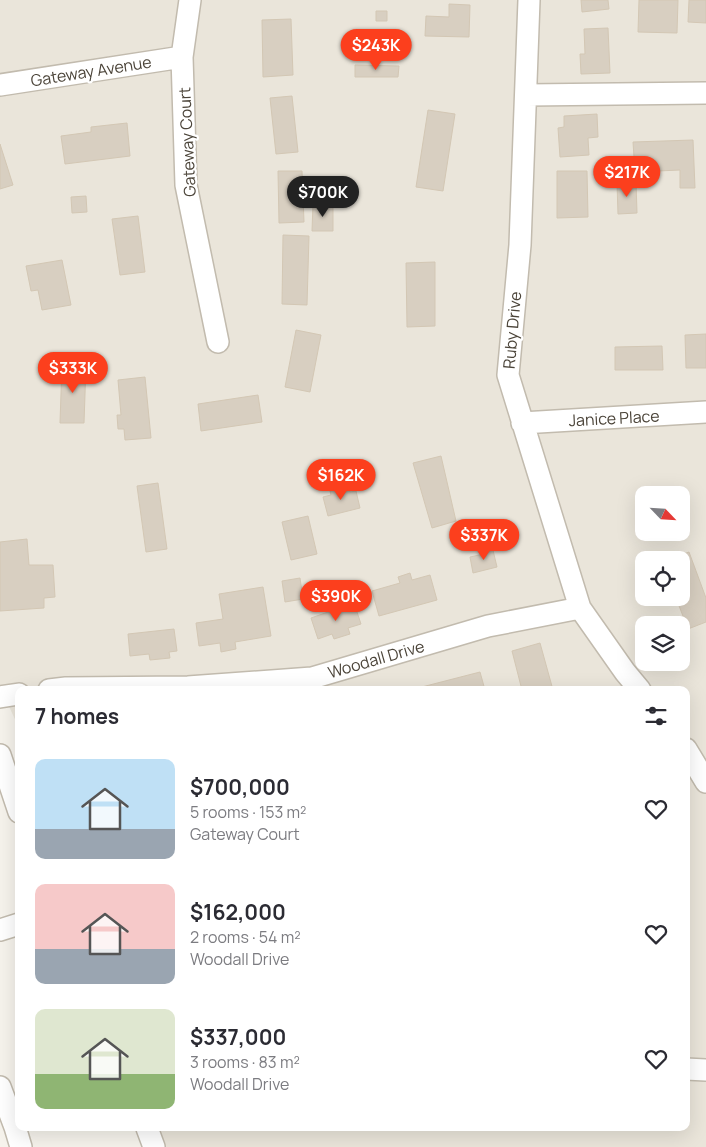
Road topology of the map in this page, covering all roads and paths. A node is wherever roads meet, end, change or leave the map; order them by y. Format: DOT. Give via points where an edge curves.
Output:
graph roads {
  1 [pos="190,0"];
  2 [pos="528,0"];
  3 [pos="182,56"];
  4 [pos="0,85"];
  5 [pos="706,93"];
  6 [pos="527,95"];
  7 [pos="218,342"];
  8 [pos="706,412"];
  9 [pos="522,423"];
  10 [pos="580,608"];
  11 [pos="202,686"];
  12 [pos="637,686"];
  13 [pos="15,695"];
  14 [pos="0,697"];
  15 [pos="0,756"];
  16 [pos="690,756"];
  17 [pos="706,782"];
  18 [pos="15,800"];
  19 [pos="15,925"];
  20 [pos="0,930"];
  21 [pos="690,1069"];
  22 [pos="706,1070"];
  23 [pos="0,1087"];
  24 [pos="15,1124"];
  25 [pos="17,1131"];
  26 [pos="148,1131"];
  27 [pos="21,1147"];
  28 [pos="154,1147"];
  1 -- 3 [label="street, Gateway Court"];
  2 -- 6 [label="street, Ruby Drive"];
  3 -- 4 [label="street, Gateway Avenue"];
  3 -- 7 [label="street, Gateway Court" via="186,185"];
  5 -- 6 [label="street"];
  6 -- 9 [label="street, Ruby Drive" via="520,245 508,375"];
  8 -- 9 [label="street, Janice Place"];
  9 -- 10 [label="street, Ruby Drive"];
  10 -- 11 [label="street, Woodall Drive" via="488,626 312,678"];
  10 -- 12 [label="street, Ruby Drive"];
  13 -- 14 [label="street"];
  15 -- 18 [label="street"];
  16 -- 17 [label="street"];
  19 -- 20 [label="street"];
  21 -- 22 [label="street"];
  23 -- 24 [label="street"];
  25 -- 27 [label="street"];
  26 -- 28 [label="street"];
}
